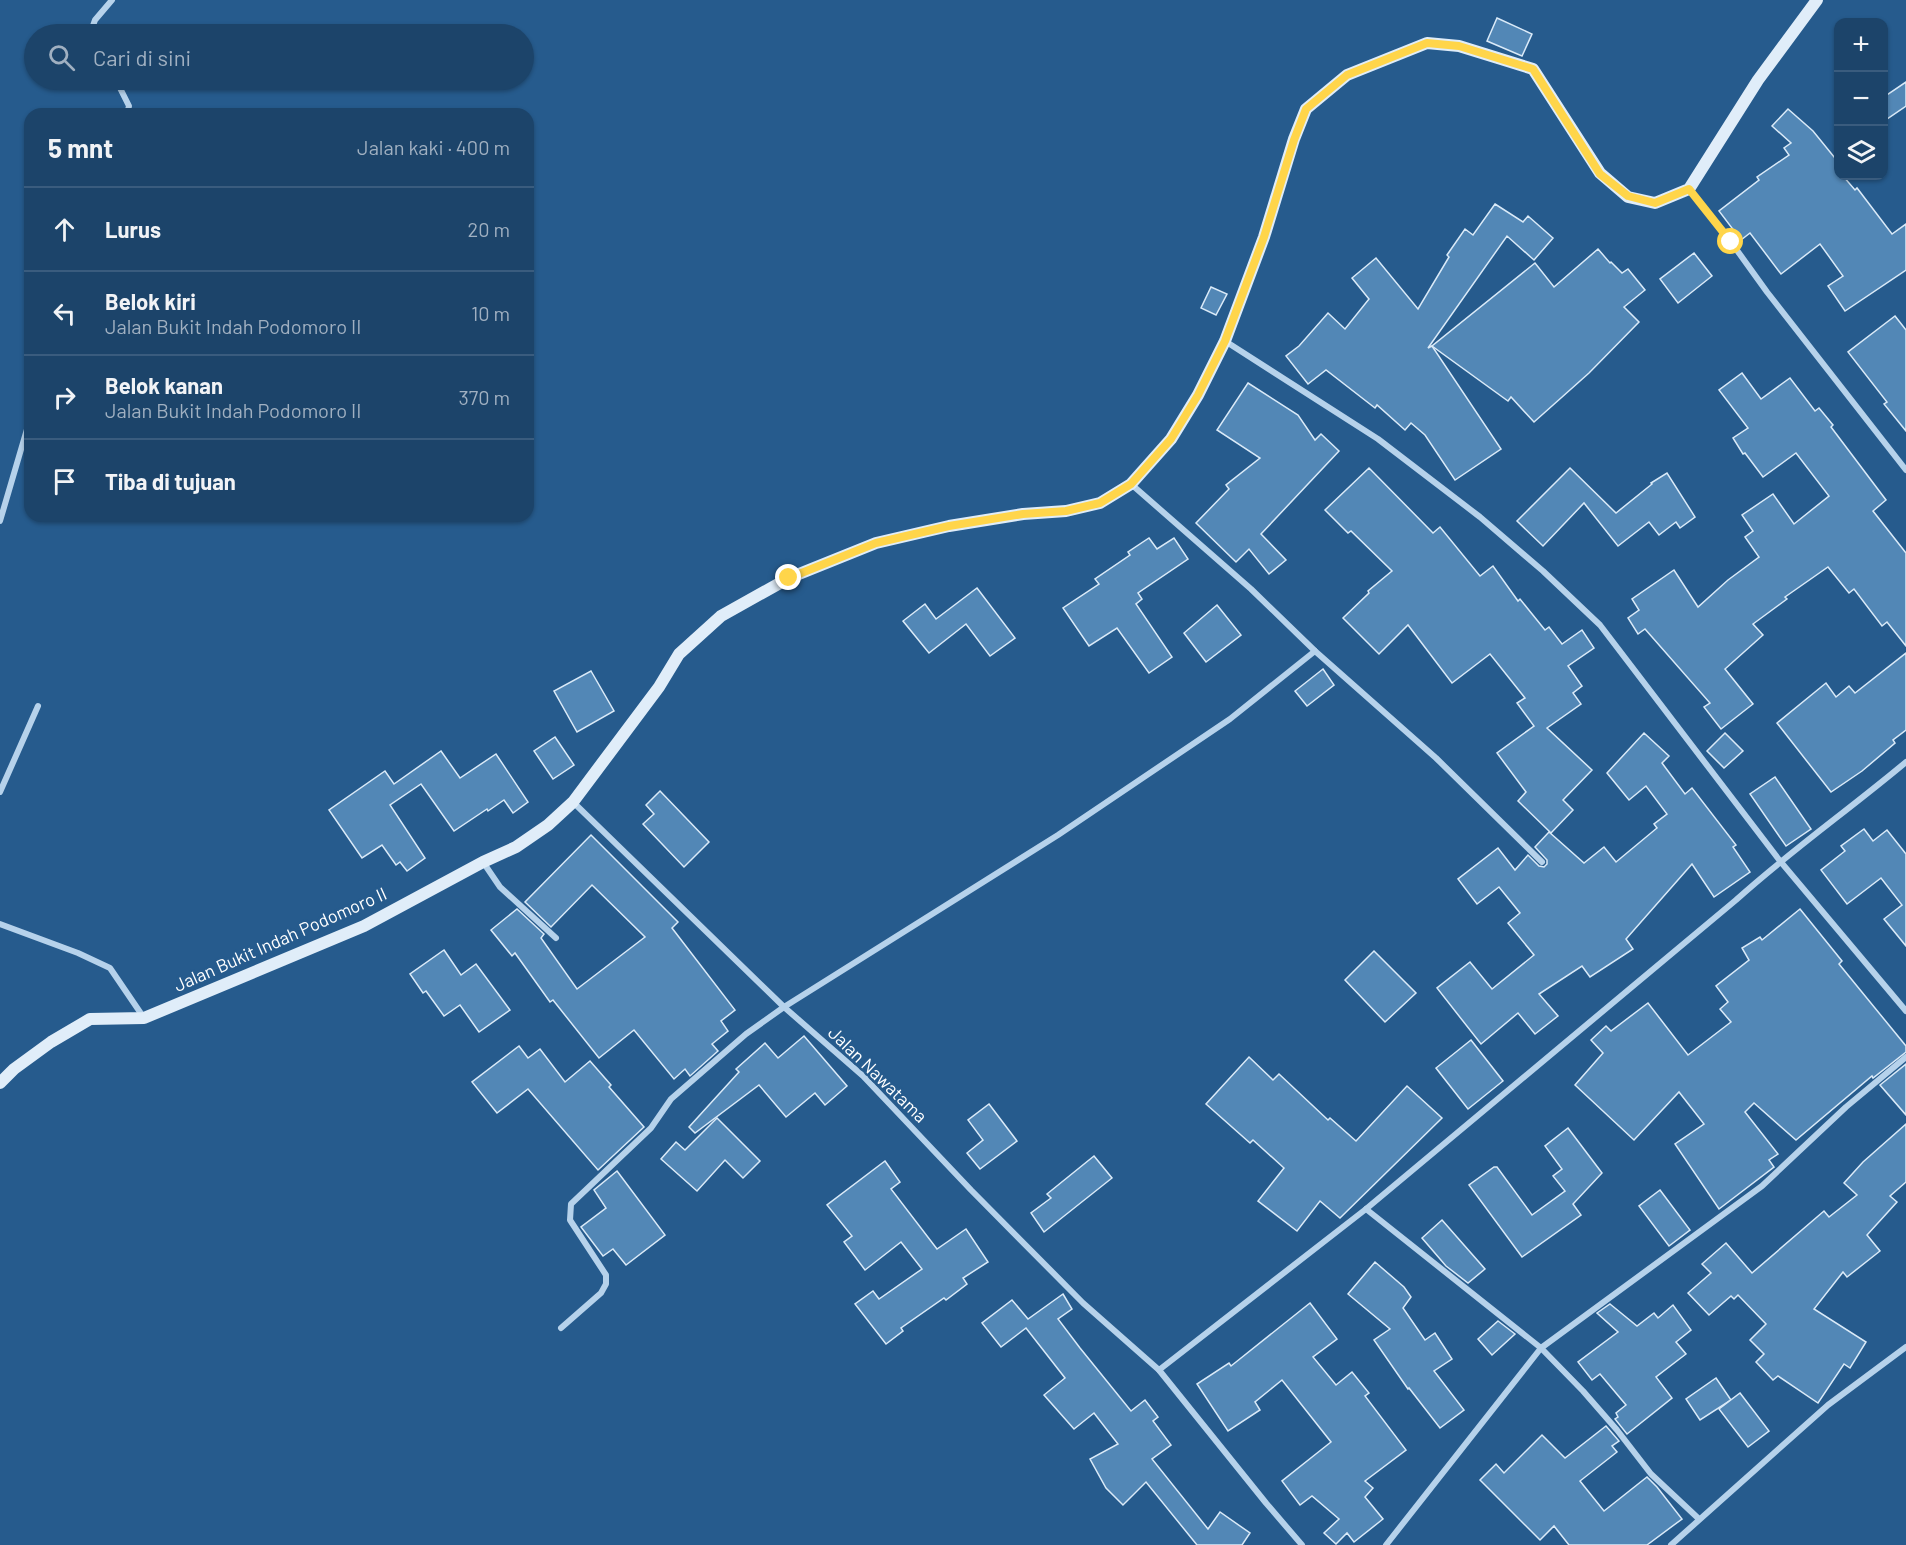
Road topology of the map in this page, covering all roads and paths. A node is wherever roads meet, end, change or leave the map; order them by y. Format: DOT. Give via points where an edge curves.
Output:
graph roads {
  1 [pos="112,0"];
  2 [pos="1817,0"];
  3 [pos="94,24"];
  4 [pos="121,90"];
  5 [pos="128,108"];
  6 [pos="1689,189"];
  7 [pos="1225,341"];
  8 [pos="24,439"];
  9 [pos="1906,470"];
  10 [pos="1131,484"];
  11 [pos="0,521"];
  12 [pos="1315,651"];
  13 [pos="38,706"];
  14 [pos="1906,762"];
  15 [pos="0,792"];
  16 [pos="573,802"];
  17 [pos="1780,861"];
  18 [pos="483,862"];
  19 [pos="1542,862"];
  20 [pos="0,924"];
  21 [pos="556,938"];
  22 [pos="784,1007"];
  23 [pos="1906,1011"];
  24 [pos="144,1018"];
  25 [pos="1906,1057"];
  26 [pos="0,1083"];
  27 [pos="1366,1209"];
  28 [pos="561,1328"];
  29 [pos="1906,1347"];
  30 [pos="1541,1348"];
  31 [pos="1159,1370"];
  32 [pos="1699,1519"];
  33 [pos="1302,1545"];
  34 [pos="1386,1545"];
  35 [pos="1671,1545"];
  1 -- 3 [label="street"];
  2 -- 6 [label="street" via="1758,80"];
  4 -- 5 [label="street"];
  6 -- 7 [label="street, Jalan Bukit Indah Podomoro II" via="1655,203 1628,196 1600,174 1533,69 1459,46 1427,43 1347,75 1306,109"];
  6 -- 9 [label="street"];
  7 -- 10 [label="street, Jalan Bukit Indah Podomoro II" via="1171,439"];
  7 -- 17 [label="street" via="1378,439 1480,517 1600,625"];
  8 -- 11 [label="street"];
  10 -- 12 [label="street"];
  10 -- 16 [label="street, Jalan Bukit Indah Podomoro II" via="1100,503 1066,511 949,526 876,543 789,578 731,610 679,654"];
  12 -- 19 [label="street" via="1437,758"];
  12 -- 22 [label="street" via="1230,720 1058,835"];
  13 -- 15 [label="street"];
  14 -- 17 [label="street"];
  16 -- 18 [label="street, Jalan Bukit Indah Podomoro II" via="516,847"];
  16 -- 22 [label="street, Jalan Nawatama"];
  17 -- 23 [label="street"];
  17 -- 27 [label="street"];
  18 -- 21 [label="street" via="500,887"];
  18 -- 24 [label="street, Jalan Bukit Indah Podomoro II" via="364,926"];
  20 -- 24 [label="street" via="110,968"];
  22 -- 28 [label="street" via="746,1034 671,1099 651,1128 571,1204 570,1220 606,1275 606,1284"];
  22 -- 31 [label="street, Jalan Nawatama" via="863,1076 1083,1303"];
  24 -- 26 [label="street, Jalan Bukit Indah Podomoro II" via="90,1019 51,1042"];
  25 -- 30 [label="street" via="1762,1186"];
  27 -- 30 [label="street"];
  27 -- 31 [label="street"];
  29 -- 32 [label="street" via="1828,1405"];
  30 -- 32 [label="street" via="1590,1399 1651,1474"];
  30 -- 34 [label="street"];
  31 -- 33 [label="street, Jalan Nawatama"];
  32 -- 35 [label="street"];
}
